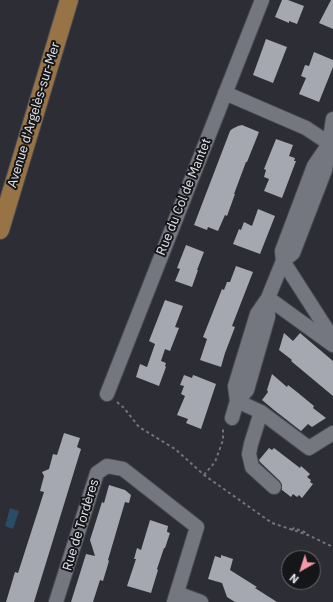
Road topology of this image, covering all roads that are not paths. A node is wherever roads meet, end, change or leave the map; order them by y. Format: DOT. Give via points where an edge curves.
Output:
graph roads {
  1 [pos="68,0"];
  2 [pos="262,0"];
  3 [pos="225,93"];
  4 [pos="333,119"];
  5 [pos="331,145"];
  6 [pos="0,230"];
  7 [pos="283,260"];
  8 [pos="268,298"];
  9 [pos="333,339"];
  10 [pos="333,345"];
  11 [pos="107,394"];
  12 [pos="237,401"];
  13 [pos="261,412"];
  14 [pos="232,418"];
  15 [pos="333,433"];
  16 [pos="274,487"];
  17 [pos="176,598"];
  18 [pos="56,602"];
  19 [pos="201,602"];
  1 -- 6 [label="main road, Avenue d'Argelès-sur-Mer"];
  2 -- 3 [label="street, Rue du Col de Mantet"];
  3 -- 5 [label="street" via="306,128"];
  3 -- 11 [label="street, Rue du Col de Mantet"];
  4 -- 5 [label="street"];
  5 -- 7 [label="street" via="314,166 282,251"];
  7 -- 8 [label="street"];
  7 -- 9 [label="street"];
  8 -- 10 [label="street"];
  8 -- 12 [label="street" via="257,314 235,386"];
  12 -- 13 [label="street"];
  12 -- 14 [label="street"];
  13 -- 15 [label="street" via="309,448"];
  13 -- 16 [label="street" via="249,454 252,467"];
  17 -- 18 [label="street, Rue de Tordères" via="197,527 122,469 107,466 97,473"];
  17 -- 19 [label="street"];
}
